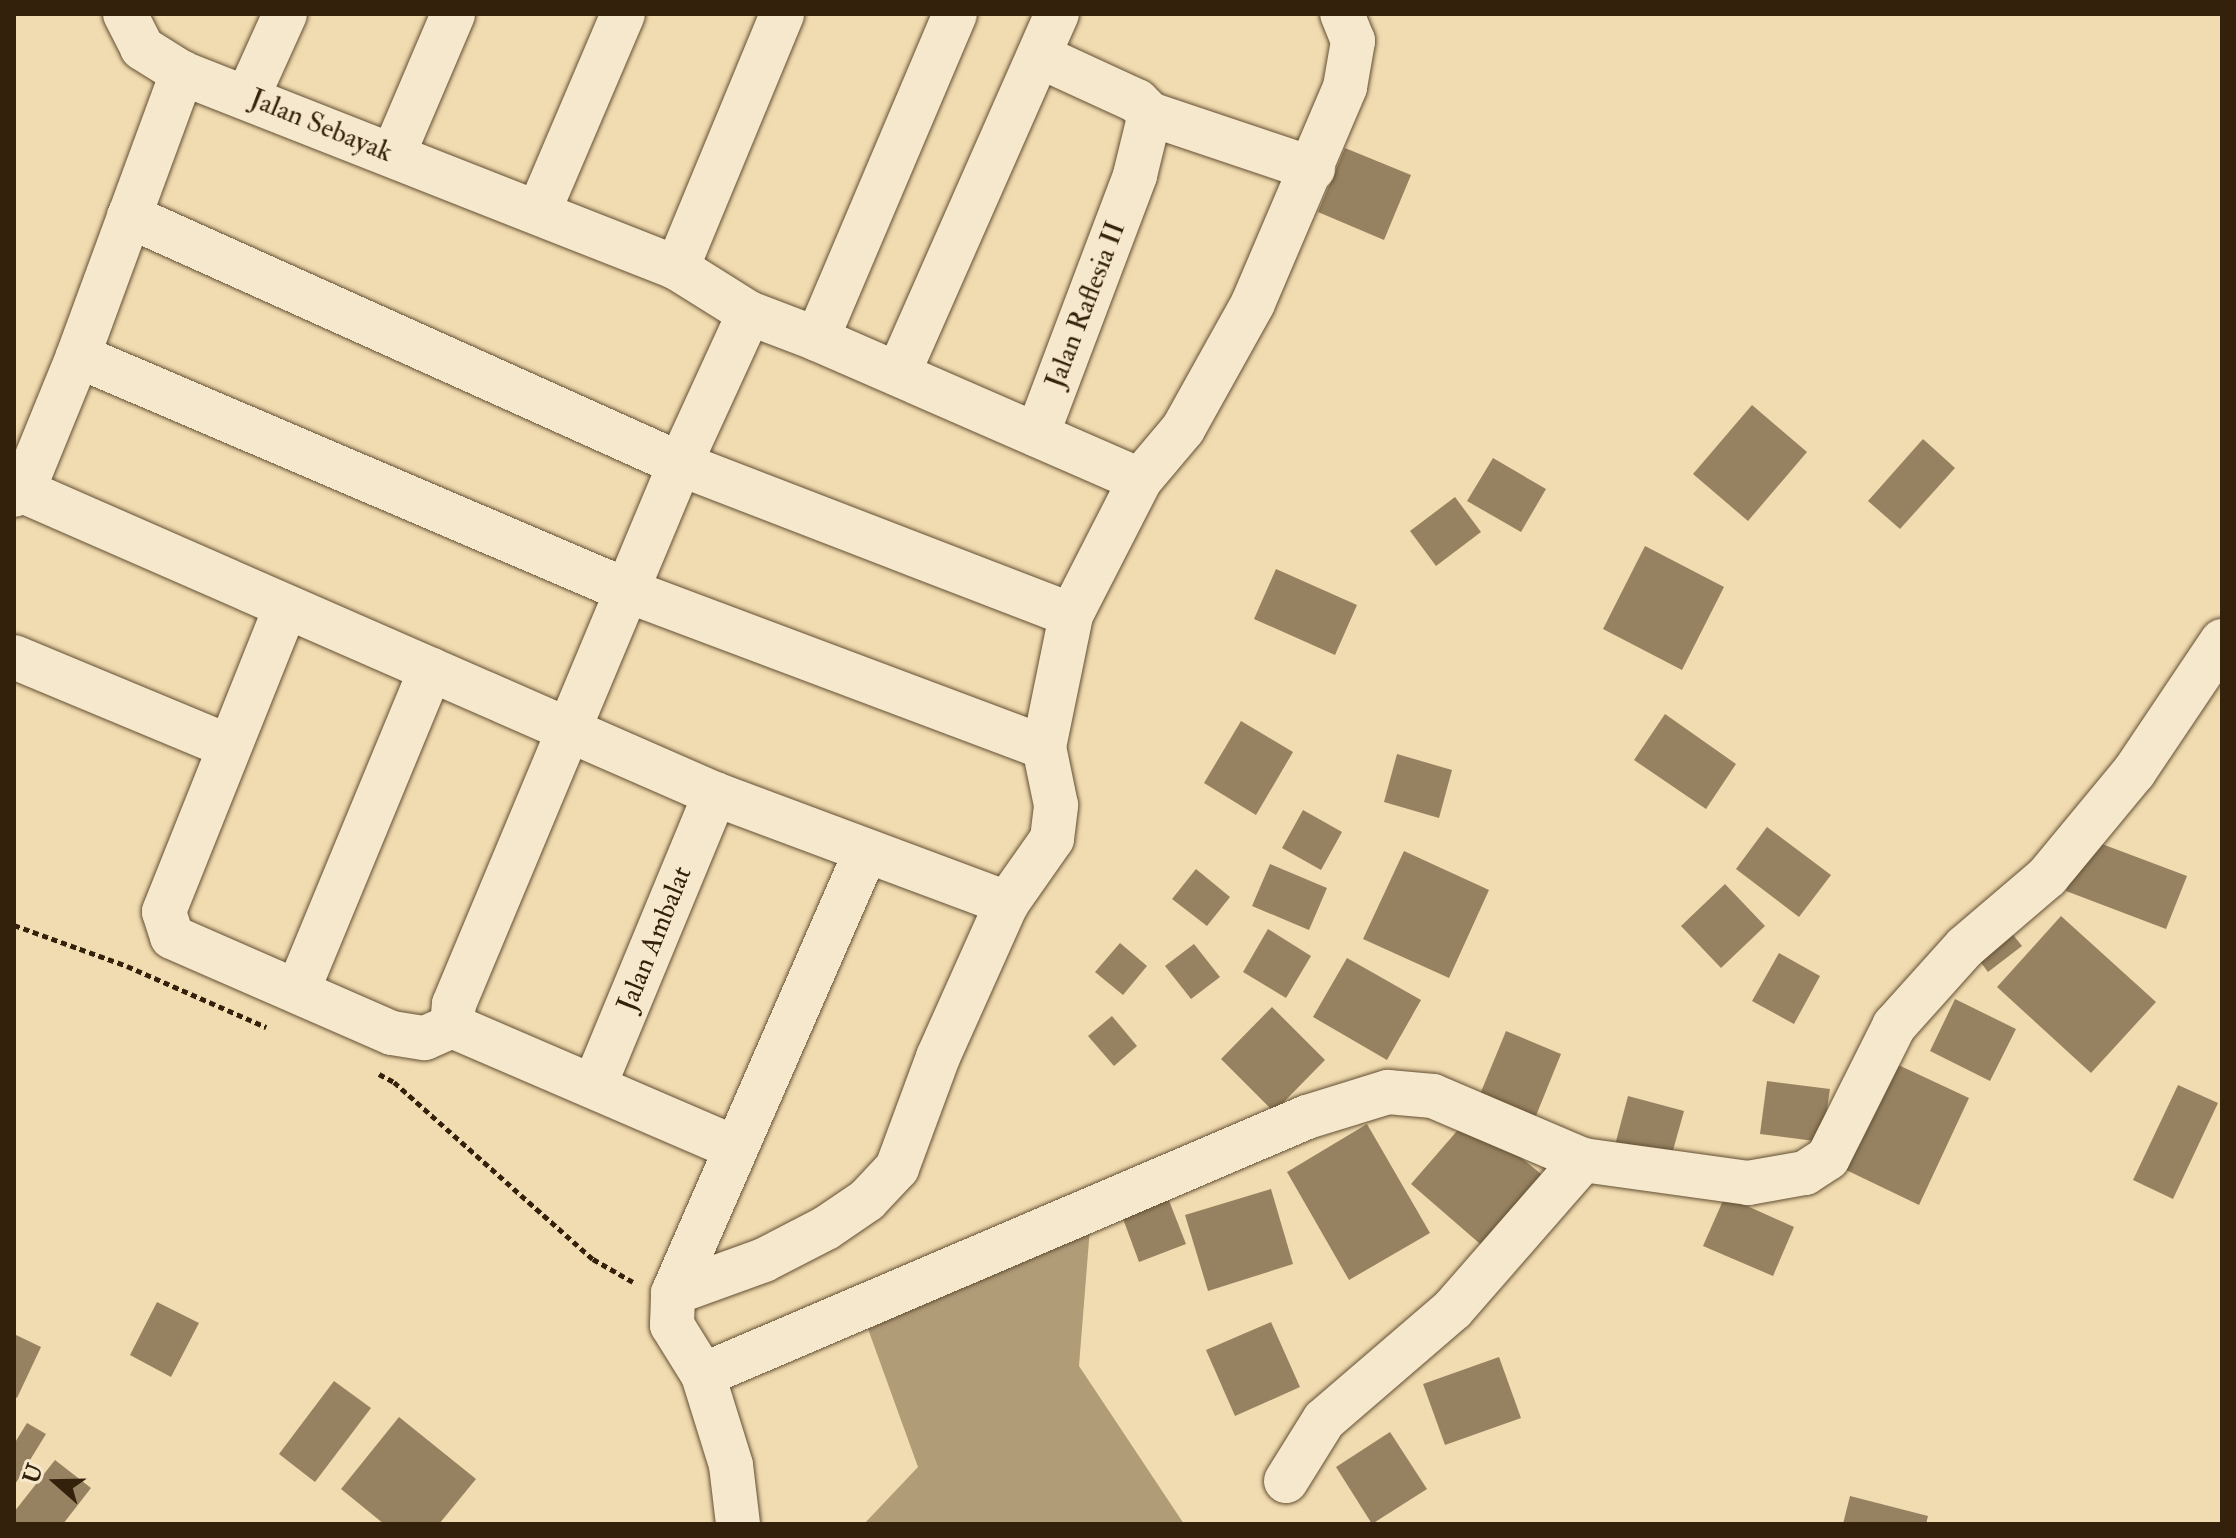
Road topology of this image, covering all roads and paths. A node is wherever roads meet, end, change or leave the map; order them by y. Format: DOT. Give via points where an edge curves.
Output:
graph roads {
  1 [pos="125,14"];
  2 [pos="285,14"];
  3 [pos="453,14"];
  4 [pos="623,14"];
  5 [pos="782,14"];
  6 [pos="955,14"];
  7 [pos="1057,14"];
  8 [pos="1342,14"];
  9 [pos="1039,56"];
  10 [pos="182,73"];
  11 [pos="248,96"];
  12 [pos="1150,114"];
  13 [pos="393,155"];
  14 [pos="1313,169"];
  15 [pos="539,211"];
  16 [pos="129,216"];
  17 [pos="677,268"];
  18 [pos="749,313"];
  19 [pos="817,339"];
  20 [pos="78,356"];
  21 [pos="898,374"];
  22 [pos="1037,435"];
  23 [pos="680,464"];
  24 [pos="1140,480"];
  25 [pos="18,493"];
  26 [pos="628,591"];
  27 [pos="285,609"];
  28 [pos="1071,615"];
  29 [pos="2222,641"];
  30 [pos="14,657"];
  31 [pos="431,669"];
  32 [pos="569,729"];
  33 [pos="228,746"];
  34 [pos="1044,747"];
  35 [pos="715,794"];
  36 [pos="865,854"];
  37 [pos="1007,903"];
  38 [pos="14,925"];
  39 [pos="298,990"];
  40 [pos="452,1026"];
  41 [pos="273,1029"];
  42 [pos="369,1070"];
  43 [pos="595,1084"];
  44 [pos="735,1148"];
  45 [pos="1583,1160"];
  46 [pos="673,1293"];
  47 [pos="703,1375"];
  48 [pos="1286,1481"];
  49 [pos="738,1524"];
  1 -- 10 [label="street, Jalan Sebayak" via="142,48"];
  2 -- 11 [label="street"];
  3 -- 13 [label="street"];
  4 -- 15 [label="street"];
  5 -- 17 [label="street"];
  6 -- 19 [label="street"];
  7 -- 9 [label="street"];
  8 -- 14 [label="street" via="1349,25 1352,54"];
  9 -- 12 [label="street" via="1137,101"];
  9 -- 21 [label="street"];
  10 -- 11 [label="street, Jalan Sebayak"];
  10 -- 16 [label="street"];
  11 -- 13 [label="street, Jalan Sebayak"];
  12 -- 14 [label="street"];
  12 -- 22 [label="street, Jalan Raflesia II" via="1135,175"];
  13 -- 15 [label="street, Jalan Sebayak"];
  14 -- 24 [label="street" via="1253,303 1200,400 1161,459"];
  15 -- 17 [label="street, Jalan Sebayak"];
  16 -- 20 [label="street"];
  16 -- 23 [label="street"];
  17 -- 18 [label="street, Jalan Sebayak"];
  18 -- 19 [label="street, Jalan Sebayak"];
  18 -- 23 [label="street"];
  19 -- 21 [label="street, Jalan Sebayak"];
  20 -- 25 [label="street"];
  20 -- 26 [label="street"];
  21 -- 22 [label="street, Jalan Sebayak"];
  22 -- 24 [label="street, Jalan Sebayak"];
  23 -- 26 [label="street"];
  23 -- 28 [label="street"];
  24 -- 28 [label="street"];
  25 -- 27 [label="street"];
  26 -- 32 [label="street"];
  26 -- 34 [label="street"];
  27 -- 31 [label="street"];
  27 -- 33 [label="street"];
  28 -- 34 [label="street"];
  29 -- 45 [label="street" via="2134,772 2057,865 1965,947 1894,1026 1828,1158 1805,1173 1748,1183"];
  30 -- 33 [label="street"];
  31 -- 32 [label="street"];
  31 -- 39 [label="street"];
  32 -- 35 [label="street"];
  32 -- 40 [label="street" via="454,1004"];
  33 -- 39 [label="street" via="164,912 164,925 188,946"];
  34 -- 37 [label="street" via="1056,805 1052,839"];
  35 -- 36 [label="street"];
  35 -- 43 [label="street, Jalan Ambalat"];
  36 -- 37 [label="street"];
  36 -- 44 [label="street"];
  37 -- 46 [label="street" via="938,1057 897,1168 885,1184 798,1244"];
  38 -- 41 [label="path" via="127,966"];
  39 -- 40 [label="street" via="392,1033 425,1038"];
  40 -- 43 [label="street"];
  42 -- 46 [label="path" via="394,1082 593,1259 627,1280"];
  43 -- 44 [label="street"];
  44 -- 46 [label="street"];
  45 -- 47 [label="street" via="1433,1096 1388,1092 1356,1099"];
  45 -- 48 [label="street" via="1453,1309 1324,1420"];
  46 -- 47 [label="street" via="672,1325"];
  47 -- 49 [label="street" via="731,1465"];
}
